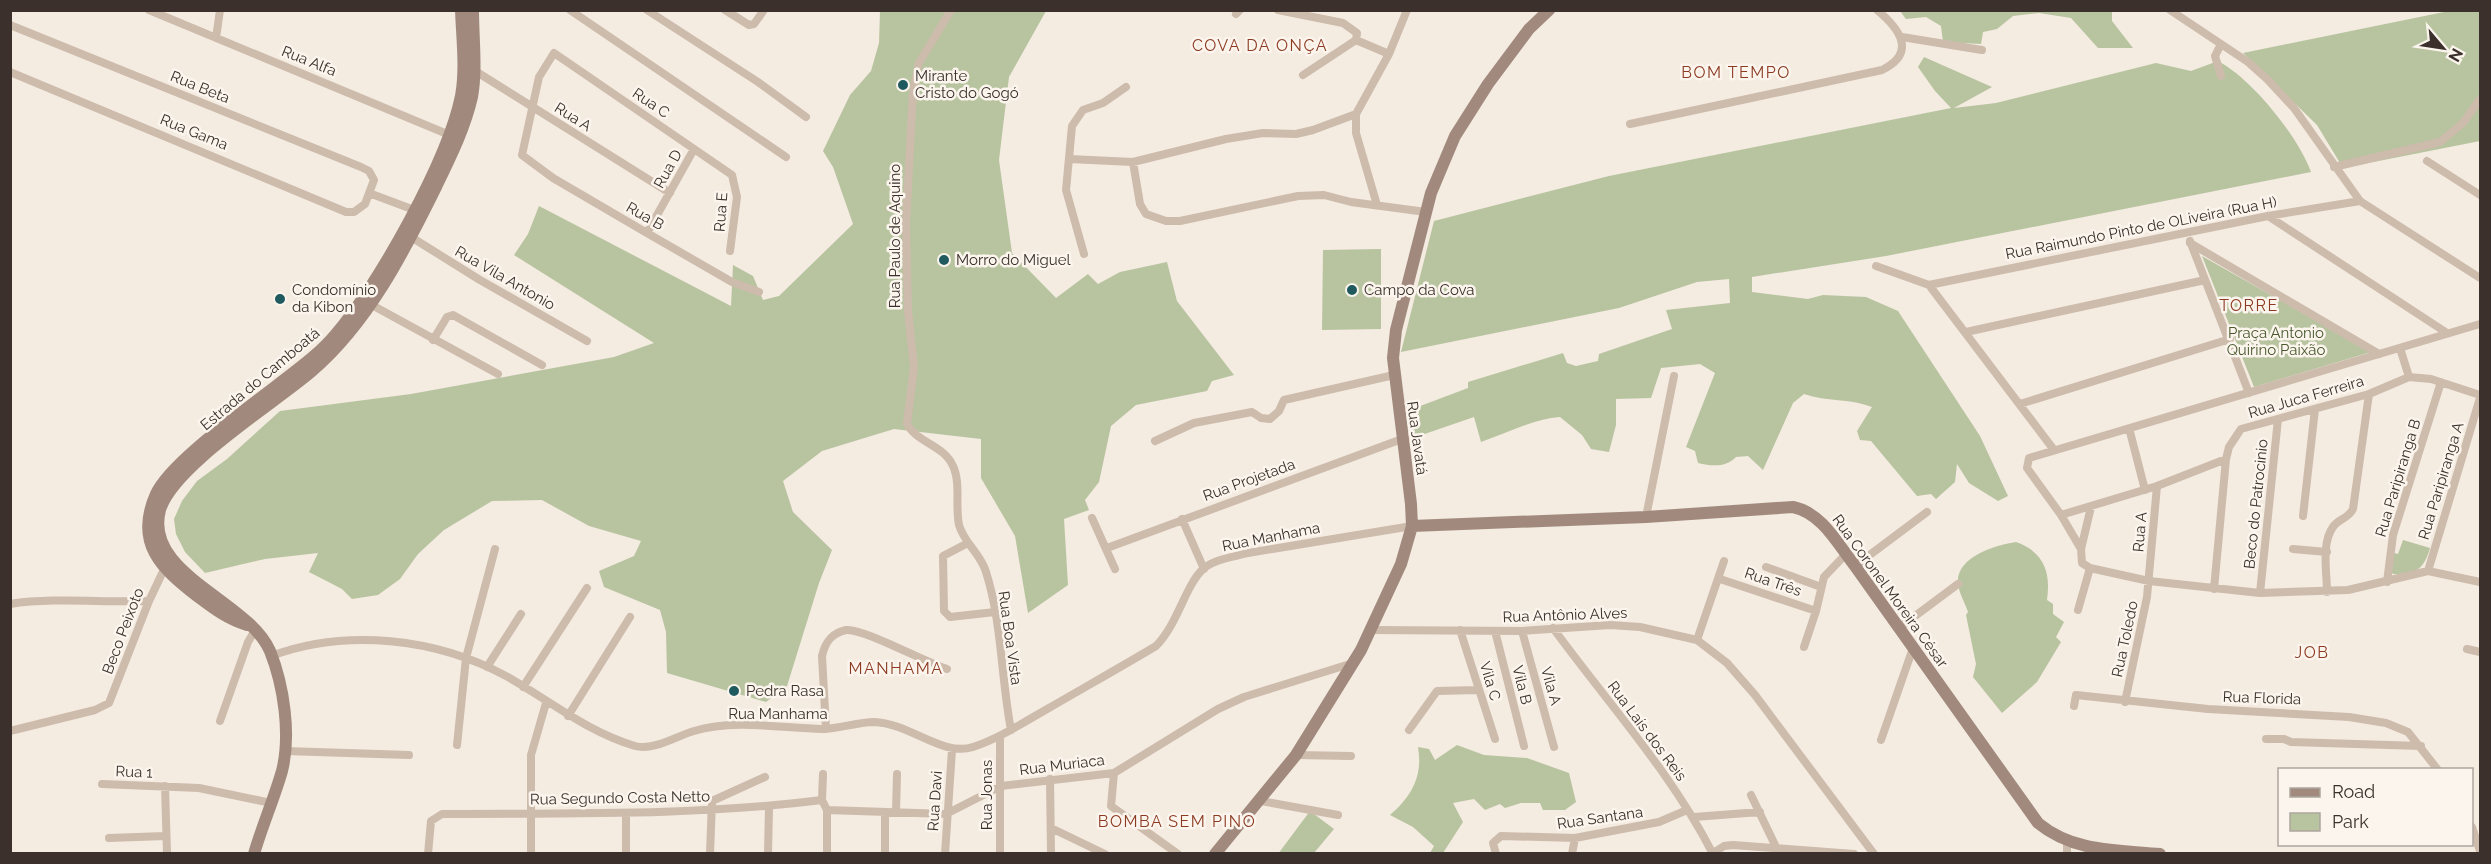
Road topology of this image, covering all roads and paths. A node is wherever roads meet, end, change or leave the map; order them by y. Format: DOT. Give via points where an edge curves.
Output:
graph roads {
  1 [pos="149,10"];
  2 [pos="220,10"];
  3 [pos="461,10"];
  4 [pos="473,10"];
  5 [pos="570,10"];
  6 [pos="647,10"];
  7 [pos="726,10"];
  8 [pos="764,10"];
  9 [pos="951,10"];
  10 [pos="1278,10"];
  11 [pos="1407,10"];
  12 [pos="1549,10"];
  13 [pos="1877,10"];
  14 [pos="2170,10"];
  15 [pos="10,25"];
  16 [pos="1902,37"];
  17 [pos="216,38"];
  18 [pos="1356,40"];
  19 [pos="2222,44"];
  20 [pos="1982,50"];
  21 [pos="1389,54"];
  22 [pos="462,62"];
  23 [pos="473,69"];
  24 [pos="10,72"];
  25 [pos="1303,75"];
  26 [pos="2221,76"];
  27 [pos="1126,87"];
  28 [pos="2481,99"];
  29 [pos="533,108"];
  30 [pos="1356,114"];
  31 [pos="806,117"];
  32 [pos="1630,124"];
  33 [pos="453,136"];
  34 [pos="694,149"];
  35 [pos="786,157"];
  36 [pos="1069,159"];
  37 [pos="2427,161"];
  38 [pos="1133,162"];
  39 [pos="2334,167"];
  40 [pos="732,175"];
  41 [pos="369,193"];
  42 [pos="670,193"];
  43 [pos="2481,195"];
  44 [pos="2360,201"];
  45 [pos="1377,205"];
  46 [pos="418,212"];
  47 [pos="1426,212"];
  48 [pos="2268,216"];
  49 [pos="2186,232"];
  50 [pos="647,233"];
  51 [pos="411,237"];
  52 [pos="2190,243"];
  53 [pos="730,251"];
  54 [pos="1084,254"];
  55 [pos="1876,266"];
  56 [pos="2481,278"];
  57 [pos="2205,280"];
  58 [pos="1929,285"];
  59 [pos="759,292"];
  60 [pos="370,304"];
  61 [pos="2481,324"];
  62 [pos="1966,332"];
  63 [pos="2447,333"];
  64 [pos="2230,339"];
  65 [pos="433,340"];
  66 [pos="587,341"];
  67 [pos="2400,348"];
  68 [pos="2379,354"];
  69 [pos="542,366"];
  70 [pos="498,374"];
  71 [pos="1394,375"];
  72 [pos="1674,375"];
  73 [pos="2409,377"];
  74 [pos="2441,382"];
  75 [pos="2249,393"];
  76 [pos="2369,394"];
  77 [pos="2481,396"];
  78 [pos="2020,404"];
  79 [pos="2315,409"];
  80 [pos="252,412"];
  81 [pos="2278,419"];
  82 [pos="2129,428"];
  83 [pos="1402,439"];
  84 [pos="1155,441"];
  85 [pos="2054,450"];
  86 [pos="943,452"];
  87 [pos="2226,459"];
  88 [pos="2157,486"];
  89 [pos="2145,490"];
  90 [pos="2091,507"];
  91 [pos="1927,512"];
  92 [pos="2061,515"];
  93 [pos="2303,516"];
  94 [pos="1646,517"];
  95 [pos="1092,518"];
  96 [pos="1182,519"];
  97 [pos="1412,526"];
  98 [pos="968,543"];
  99 [pos="1107,548"];
  100 [pos="495,549"];
  101 [pos="2293,549"];
  102 [pos="2327,552"];
  103 [pos="2081,553"];
  104 [pos="1846,554"];
  105 [pos="1724,561"];
  106 [pos="1855,566"];
  107 [pos="1766,567"];
  108 [pos="164,568"];
  109 [pos="2090,568"];
  110 [pos="1115,569"];
  111 [pos="1203,569"];
  112 [pos="2428,571"];
  113 [pos="1720,579"];
  114 [pos="2149,581"];
  115 [pos="2387,582"];
  116 [pos="2481,582"];
  117 [pos="1958,584"];
  118 [pos="1821,587"];
  119 [pos="587,588"];
  120 [pos="2214,589"];
  121 [pos="2328,592"];
  122 [pos="2260,593"];
  123 [pos="149,601"];
  124 [pos="10,604"];
  125 [pos="2078,610"];
  126 [pos="1816,611"];
  127 [pos="995,612"];
  128 [pos="521,614"];
  129 [pos="630,617"];
  130 [pos="251,628"];
  131 [pos="1553,628"];
  132 [pos="1899,628"];
  133 [pos="1370,630"];
  134 [pos="1461,630"];
  135 [pos="1495,631"];
  136 [pos="1522,631"];
  137 [pos="1697,640"];
  138 [pos="1804,647"];
  139 [pos="1913,648"];
  140 [pos="2467,649"];
  141 [pos="2481,652"];
  142 [pos="271,656"];
  143 [pos="466,658"];
  144 [pos="1353,663"];
  145 [pos="487,667"];
  146 [pos="947,669"];
  147 [pos="523,687"];
  148 [pos="1478,690"];
  149 [pos="2125,702"];
  150 [pos="546,703"];
  151 [pos="2074,706"];
  152 [pos="568,716"];
  153 [pos="220,721"];
  154 [pos="826,729"];
  155 [pos="1011,730"];
  156 [pos="1409,730"];
  157 [pos="10,731"];
  158 [pos="1000,736"];
  159 [pos="1494,739"];
  160 [pos="2266,739"];
  161 [pos="1881,740"];
  162 [pos="457,746"];
  163 [pos="1524,746"];
  164 [pos="2421,746"];
  165 [pos="1554,747"];
  166 [pos="952,750"];
  167 [pos="285,751"];
  168 [pos="409,755"];
  169 [pos="1296,755"];
  170 [pos="1351,756"];
  171 [pos="2437,768"];
  172 [pos="1114,773"];
  173 [pos="823,774"];
  174 [pos="897,774"];
  175 [pos="765,777"];
  176 [pos="1050,779"];
  177 [pos="102,784"];
  178 [pos="165,786"];
  179 [pos="1001,786"];
  180 [pos="1751,795"];
  181 [pos="822,800"];
  182 [pos="1261,801"];
  183 [pos="271,803"];
  184 [pos="769,807"];
  185 [pos="710,810"];
  186 [pos="827,810"];
  187 [pos="1687,810"];
  188 [pos="885,812"];
  189 [pos="896,812"];
  190 [pos="1760,813"];
  191 [pos="532,814"];
  192 [pos="626,814"];
  193 [pos="946,814"];
  194 [pos="1338,815"];
  195 [pos="1694,817"];
  196 [pos="1051,828"];
  197 [pos="2473,829"];
  198 [pos="260,835"];
  199 [pos="165,836"];
  200 [pos="109,838"];
  201 [pos="1575,838"];
  202 [pos="1776,847"];
  203 [pos="2067,848"];
  204 [pos="2481,851"];
  205 [pos="1713,853"];
  206 [pos="167,854"];
  207 [pos="254,854"];
  208 [pos="262,854"];
  209 [pos="428,854"];
  210 [pos="531,854"];
  211 [pos="626,854"];
  212 [pos="710,854"];
  213 [pos="768,854"];
  214 [pos="827,854"];
  215 [pos="885,854"];
  216 [pos="945,854"];
  217 [pos="1000,854"];
  218 [pos="1051,854"];
  219 [pos="1105,854"];
  220 [pos="1178,854"];
  221 [pos="1215,854"];
  222 [pos="1496,854"];
  223 [pos="1572,854"];
  224 [pos="1854,854"];
  225 [pos="1874,854"];
  226 [pos="2160,854"];
  1 -- 17 [label="street, Rua Alfa"];
  2 -- 17 [label="street"];
  3 -- 22 [label="street, Estrada do Camboatá"];
  4 -- 23 [label="street, Estrada do Camboatá"];
  5 -- 35 [label="street"];
  6 -- 31 [label="street" via="758,81"];
  7 -- 8 [label="street" via="749,25"];
  9 -- 86 [label="street, Rua Paulo de Aquino" via="920,63 913,92 906,224 914,367 907,424 911,432"];
  10 -- 18 [label="street" via="1343,23 1357,33"];
  11 -- 21 [label="street"];
  12 -- 47 [label="street, Rua Javatá" via="1529,29 1455,136 1441,164"];
  13 -- 16 [label="street"];
  14 -- 19 [label="street"];
  15 -- 41 [label="street, Rua Beta" via="361,167 374,180"];
  16 -- 20 [label="street"];
  16 -- 32 [label="street" via="1898,59 1882,70"];
  17 -- 33 [label="street, Rua Alfa"];
  18 -- 21 [label="street"];
  18 -- 25 [label="street"];
  19 -- 26 [label="street" via="2214,56"];
  19 -- 39 [label="street" via="2254,68 2294,108"];
  21 -- 30 [label="street"];
  22 -- 23 [label="street, Rua A"];
  22 -- 33 [label="street, Estrada do Camboatá" via="461,98"];
  23 -- 29 [label="street, Rua A"];
  23 -- 33 [label="street, Estrada do Camboatá" via="472,97"];
  24 -- 41 [label="street, Rua Gama" via="336,208 354,212 365,204"];
  27 -- 36 [label="street" via="1076,117"];
  28 -- 39 [label="street" via="2463,123 2440,142"];
  29 -- 34 [label="street, Rua C" via="539,77 554,53"];
  29 -- 42 [label="street, Rua A"];
  29 -- 50 [label="street, Rua B" via="522,155"];
  30 -- 38 [label="street" via="1296,134 1263,133 1226,139"];
  30 -- 45 [label="street" via="1356,133"];
  33 -- 46 [label="street, Estrada do Camboatá"];
  34 -- 40 [label="street, Rua C"];
  34 -- 42 [label="street, Rua D"];
  36 -- 38 [label="street"];
  36 -- 54 [label="street" via="1066,190"];
  37 -- 43 [label="street"];
  38 -- 45 [label="street" via="1140,204 1146,214 1166,221 1298,196 1324,195"];
  39 -- 44 [label="street"];
  40 -- 53 [label="street, Rua E" via="737,197"];
  41 -- 46 [label="street"];
  42 -- 50 [label="street, Rua D"];
  44 -- 48 [label="street, Rua Raimundo Pinto de OLiveira (Rua H)"];
  44 -- 56 [label="street"];
  45 -- 47 [label="street"];
  46 -- 51 [label="street, Estrada do Camboatá"];
  46 -- 80 [label="street, Estrada do Camboatá" via="335,335"];
  47 -- 71 [label="street, Rua Javatá" via="1396,330"];
  48 -- 49 [label="street, Rua Raimundo Pinto de OLiveira (Rua H)"];
  48 -- 63 [label="street"];
  49 -- 52 [label="street"];
  49 -- 58 [label="street, Rua Raimundo Pinto de OLiveira (Rua H)"];
  50 -- 59 [label="street, Rua B" via="732,282"];
  51 -- 60 [label="street, Estrada do Camboatá"];
  51 -- 66 [label="street, Rua Vila Antonio"];
  52 -- 57 [label="street"];
  52 -- 68 [label="street"];
  55 -- 58 [label="street"];
  57 -- 62 [label="street"];
  57 -- 64 [label="street"];
  58 -- 62 [label="street"];
  60 -- 65 [label="street"];
  60 -- 80 [label="street, Estrada do Camboatá" via="324,360"];
  61 -- 63 [label="street"];
  62 -- 78 [label="street"];
  63 -- 67 [label="street"];
  64 -- 75 [label="street"];
  64 -- 78 [label="street"];
  65 -- 69 [label="street" via="447,317 453,315"];
  65 -- 70 [label="street"];
  67 -- 68 [label="street"];
  67 -- 73 [label="street"];
  68 -- 75 [label="street"];
  71 -- 83 [label="street, Rua Javatá"];
  71 -- 84 [label="street" via="1284,400 1270,419 1252,412 1194,423"];
  72 -- 94 [label="street"];
  73 -- 74 [label="street"];
  73 -- 76 [label="street, Rua Juca Ferreira"];
  74 -- 77 [label="street"];
  74 -- 115 [label="street, Rua Paripiranga B" via="2393,535"];
  75 -- 82 [label="street"];
  76 -- 79 [label="street, Rua Juca Ferreira"];
  76 -- 102 [label="street" via="2353,509 2331,530"];
  77 -- 112 [label="street, Rua Paripiranga A"];
  78 -- 85 [label="street"];
  79 -- 81 [label="street, Rua Juca Ferreira"];
  79 -- 93 [label="street"];
  80 -- 108 [label="street, Estrada do Camboatá" via="177,479 169,491 160,510"];
  81 -- 87 [label="street, Rua Juca Ferreira" via="2241,429"];
  81 -- 122 [label="street, Beco do Patrocinio"];
  82 -- 85 [label="street"];
  82 -- 89 [label="street"];
  83 -- 96 [label="street, Rua Projetada"];
  83 -- 97 [label="street, Rua Javatá"];
  85 -- 92 [label="street" via="2029,458 2026,465"];
  86 -- 98 [label="street, Rua Boa Vista" via="953,465 958,523"];
  87 -- 88 [label="street"];
  87 -- 120 [label="street, Rua Juca Ferreira"];
  88 -- 89 [label="street"];
  88 -- 114 [label="street, Rua A"];
  89 -- 90 [label="street"];
  90 -- 92 [label="street"];
  90 -- 103 [label="street"];
  91 -- 106 [label="street"];
  92 -- 103 [label="street"];
  94 -- 97 [label="street, Rua Coronel Moreira César"];
  94 -- 104 [label="street, Rua Coronel Moreira César" via="1793,507 1814,515"];
  95 -- 99 [label="street"];
  96 -- 99 [label="street, Rua Projetada"];
  96 -- 111 [label="street"];
  97 -- 111 [label="street, Rua Manhama" via="1248,553"];
  97 -- 133 [label="street, Rua Javatá" via="1401,564"];
  98 -- 127 [label="street, Rua Boa Vista" via="986,572"];
  98 -- 127 [label="street" via="943,556 944,611 950,617 961,618"];
  99 -- 110 [label="street"];
  100 -- 143 [label="street"];
  101 -- 102 [label="street"];
  102 -- 121 [label="street"];
  103 -- 109 [label="street" via="2082,563"];
  104 -- 106 [label="street, Rua Coronel Moreira César"];
  104 -- 118 [label="street" via="1827,572"];
  105 -- 113 [label="street"];
  106 -- 132 [label="street, Rua Coronel Moreira César"];
  107 -- 118 [label="street"];
  108 -- 123 [label="street, Beco Peixoto"];
  108 -- 130 [label="street" via="237,612"];
  109 -- 114 [label="street"];
  109 -- 125 [label="street"];
  111 -- 155 [label="street" via="1175,623 1156,646"];
  112 -- 115 [label="street"];
  112 -- 116 [label="street"];
  113 -- 126 [label="street, Rua Três"];
  113 -- 137 [label="street"];
  114 -- 120 [label="street"];
  114 -- 149 [label="street, Rua Toledo"];
  115 -- 121 [label="street"];
  117 -- 132 [label="street"];
  118 -- 126 [label="street"];
  119 -- 147 [label="street"];
  120 -- 122 [label="street"];
  121 -- 122 [label="street"];
  123 -- 124 [label="street" via="46,600"];
  123 -- 157 [label="street, Beco Peixoto" via="109,703"];
  126 -- 138 [label="street"];
  127 -- 155 [label="street, Rua Boa Vista"];
  128 -- 145 [label="street"];
  129 -- 152 [label="street"];
  130 -- 142 [label="street" via="264,641"];
  130 -- 153 [label="street"];
  131 -- 136 [label="street, Rua Antônio Alves"];
  131 -- 137 [label="street, Rua Antônio Alves" via="1640,627"];
  131 -- 187 [label="street, Rua Laís dos Reis"];
  132 -- 139 [label="street, Rua Coronel Moreira César"];
  133 -- 134 [label="street, Rua Antônio Alves"];
  133 -- 144 [label="street, Rua Javatá"];
  134 -- 135 [label="street, Rua Antônio Alves"];
  134 -- 148 [label="street, Vila C"];
  135 -- 136 [label="street, Rua Antônio Alves"];
  135 -- 163 [label="street, Vila B"];
  136 -- 165 [label="street, Vila A"];
  137 -- 225 [label="street, Rua Antônio Alves" via="1727,663 1755,695"];
  139 -- 161 [label="street"];
  139 -- 203 [label="street, Rua Coronel Moreira César" via="2026,809"];
  140 -- 141 [label="street"];
  142 -- 143 [label="street, Rua Manhama" via="325,641 371,641 425,646"];
  142 -- 167 [label="street" via="284,716"];
  143 -- 145 [label="street, Rua Manhama"];
  143 -- 162 [label="street"];
  144 -- 169 [label="street, Rua Javatá"];
  144 -- 172 [label="street, Rua Muriaca" via="1255,693 1218,709"];
  145 -- 147 [label="street, Rua Manhama"];
  146 -- 154 [label="street" via="860,632 837,633 824,645 822,656"];
  147 -- 150 [label="street, Rua Manhama"];
  148 -- 156 [label="street" via="1437,691"];
  148 -- 159 [label="street, Vila C"];
  149 -- 151 [label="street, Rua Florida" via="2076,695"];
  149 -- 164 [label="street, Rua Florida" via="2349,717 2395,725"];
  150 -- 152 [label="street, Rua Manhama"];
  150 -- 191 [label="street" via="531,755"];
  152 -- 154 [label="street, Rua Manhama" via="630,744 646,747 698,730 721,727"];
  154 -- 166 [label="street, Rua Manhama" via="865,723 892,724"];
  155 -- 158 [label="street"];
  158 -- 166 [label="street" via="974,747"];
  158 -- 179 [label="street, Rua Jonas"];
  160 -- 164 [label="street"];
  164 -- 171 [label="street, Rua Florida"];
  166 -- 193 [label="street, Rua Davi"];
  167 -- 168 [label="street"];
  167 -- 183 [label="street"];
  169 -- 170 [label="street"];
  169 -- 182 [label="street, Rua Javatá"];
  172 -- 176 [label="street, Rua Muriaca"];
  172 -- 220 [label="street" via="1112,806"];
  173 -- 181 [label="street"];
  174 -- 189 [label="street"];
  175 -- 185 [label="street" via="712,801"];
  176 -- 179 [label="street, Rua Muriaca"];
  176 -- 196 [label="street"];
  177 -- 178 [label="street, Rua 1"];
  178 -- 183 [label="street, Rua 1" via="209,789"];
  178 -- 199 [label="street"];
  179 -- 193 [label="street, Rua Muriaca"];
  179 -- 217 [label="street, Rua Jonas"];
  180 -- 190 [label="street"];
  181 -- 184 [label="street, Rua Segundo Costa Netto"];
  181 -- 186 [label="street"];
  182 -- 194 [label="street"];
  182 -- 221 [label="street, Rua Javatá"];
  183 -- 198 [label="street"];
  184 -- 185 [label="street, Rua Segundo Costa Netto"];
  184 -- 213 [label="street"];
  185 -- 192 [label="street, Rua Segundo Costa Netto"];
  185 -- 212 [label="street"];
  186 -- 188 [label="street, Rua Muriaca"];
  186 -- 214 [label="street"];
  187 -- 195 [label="street, Rua Laís dos Reis"];
  187 -- 201 [label="street, Rua Santana" via="1659,822"];
  188 -- 189 [label="street, Rua Muriaca"];
  188 -- 215 [label="street"];
  189 -- 193 [label="street, Rua Muriaca"];
  190 -- 195 [label="street"];
  190 -- 202 [label="street"];
  191 -- 192 [label="street, Rua Segundo Costa Netto"];
  191 -- 209 [label="street, Rua Segundo Costa Netto" via="435,816 428,830"];
  191 -- 210 [label="street"];
  192 -- 211 [label="street"];
  193 -- 216 [label="street, Rua Davi"];
  195 -- 205 [label="street, Rua Laís dos Reis"];
  196 -- 218 [label="street"];
  196 -- 219 [label="street"];
  197 -- 204 [label="street"];
  198 -- 207 [label="street"];
  198 -- 208 [label="street"];
  199 -- 200 [label="street"];
  199 -- 206 [label="street"];
  201 -- 222 [label="street, Rua Santana" via="1501,836 1493,843"];
  201 -- 223 [label="street"];
  202 -- 205 [label="street" via="1733,845"];
  202 -- 224 [label="street"];
  203 -- 226 [label="street, Rua Coronel Moreira César"];
}
